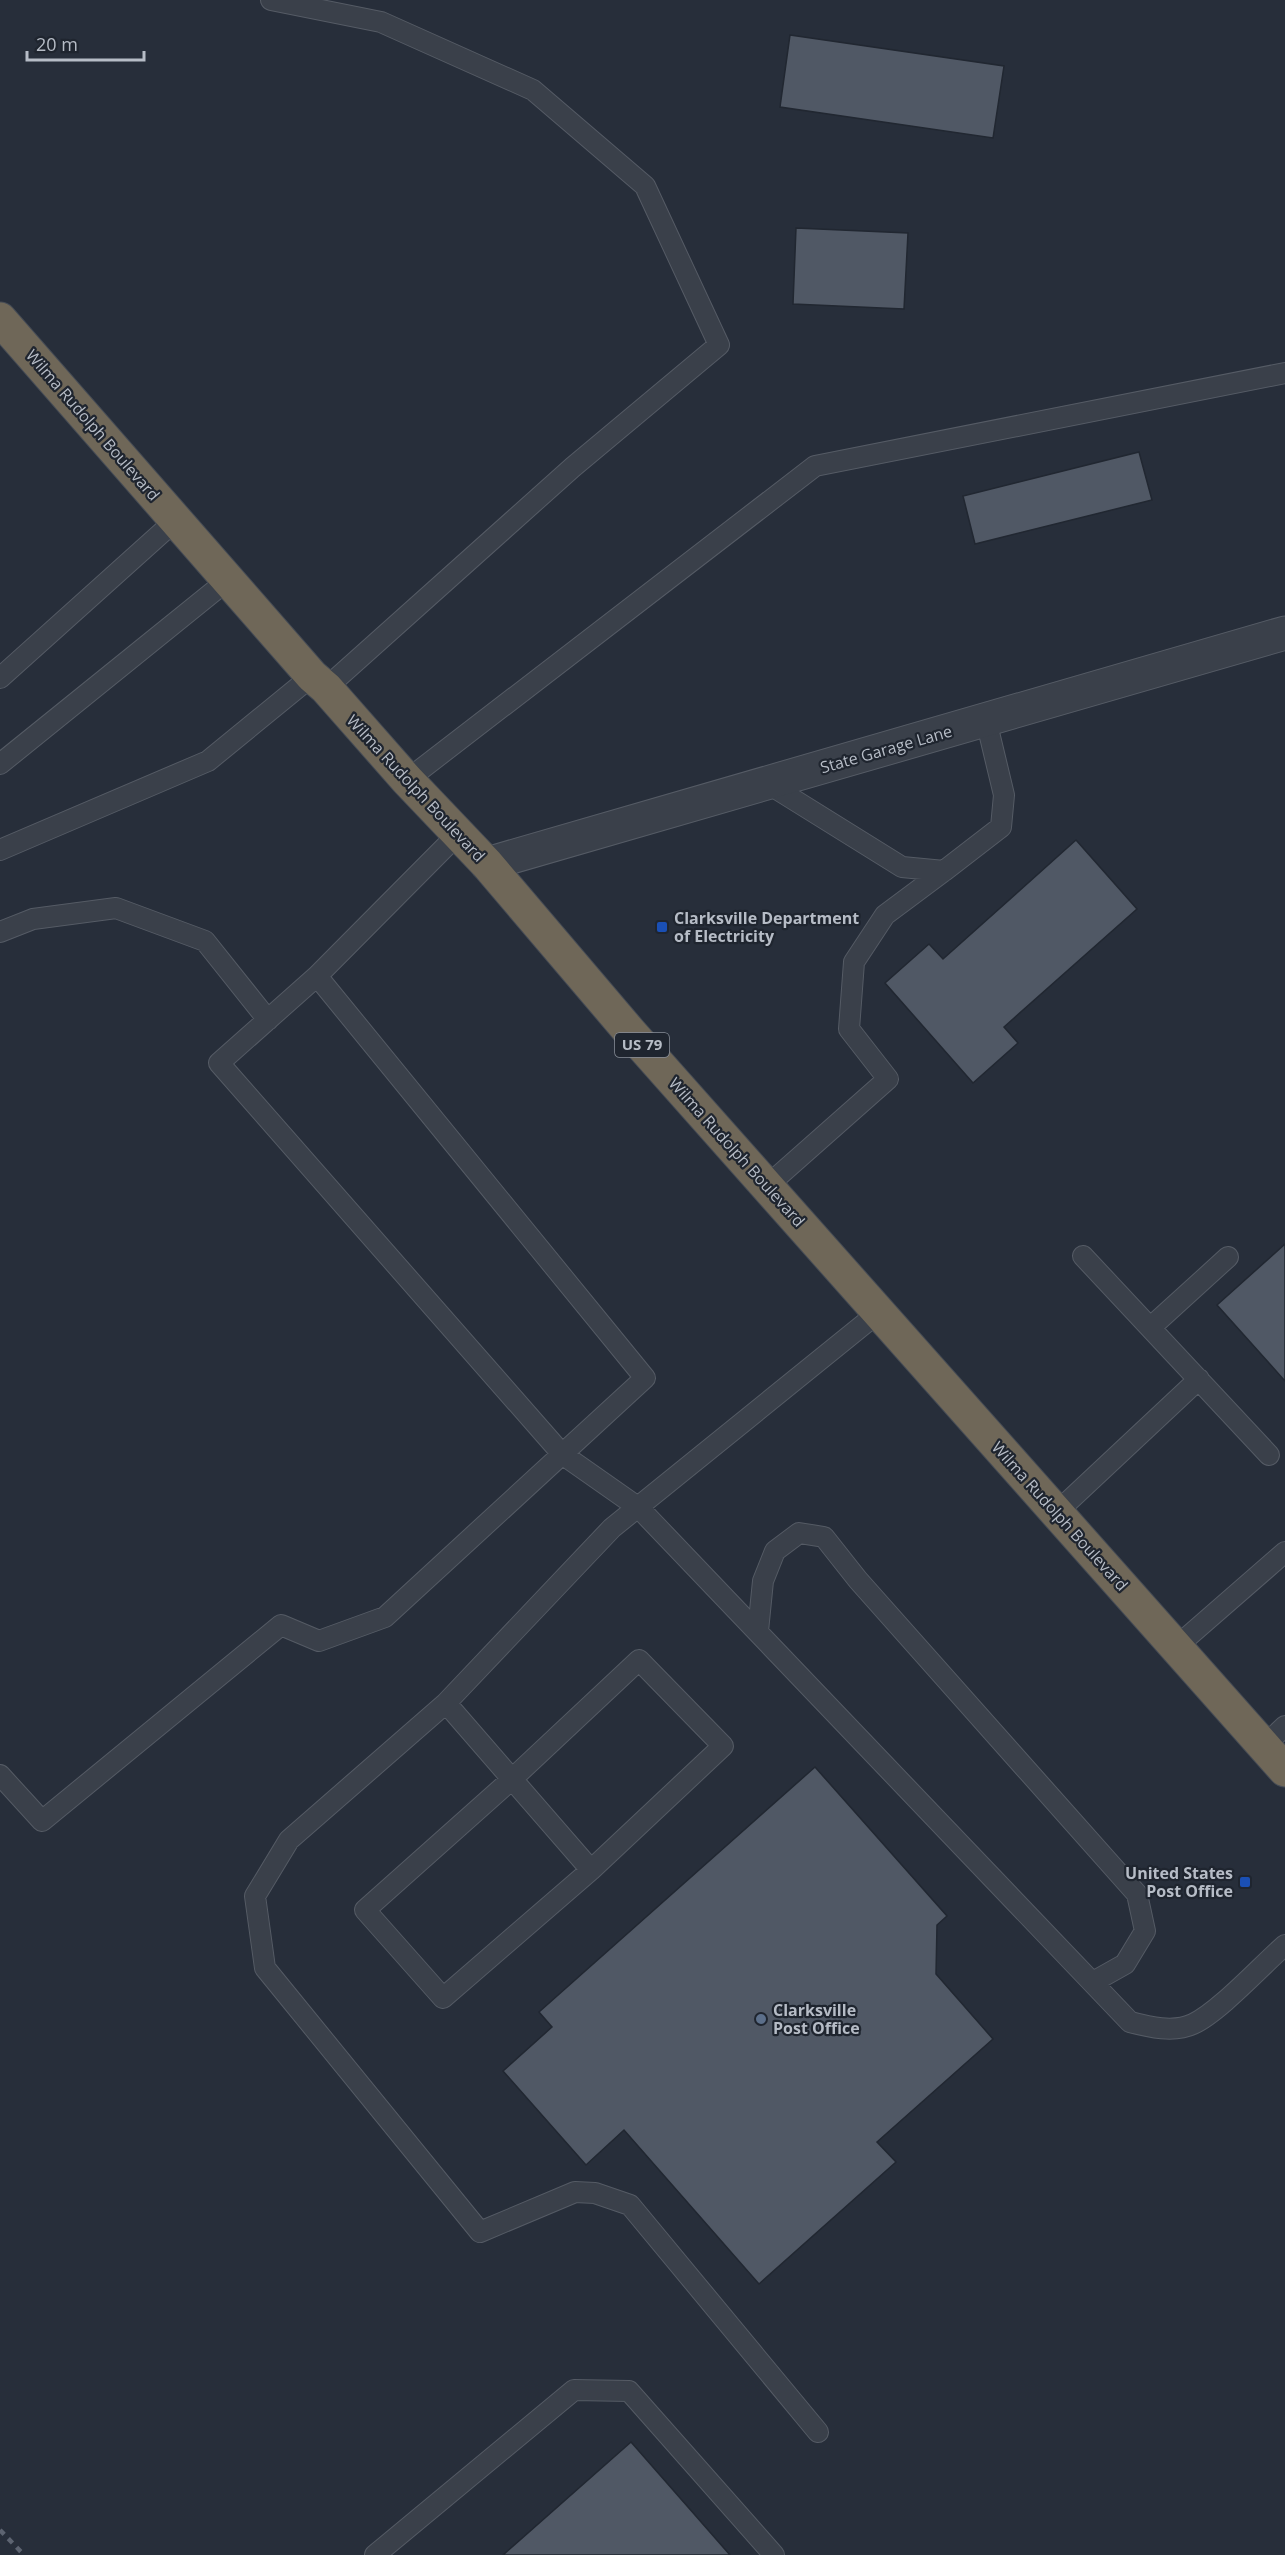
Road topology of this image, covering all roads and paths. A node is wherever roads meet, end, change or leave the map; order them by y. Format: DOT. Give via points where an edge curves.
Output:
graph roads {
  1 [pos="271,0"];
  2 [pos="0,319"];
  3 [pos="1285,373"];
  4 [pos="177,519"];
  5 [pos="229,579"];
  6 [pos="1285,633"];
  7 [pos="0,678"];
  8 [pos="319,682"];
  9 [pos="986,720"];
  10 [pos="0,764"];
  11 [pos="407,780"];
  12 [pos="767,783"];
  13 [pos="458,834"];
  14 [pos="0,850"];
  15 [pos="487,864"];
  16 [pos="944,871"];
  17 [pos="0,932"];
  18 [pos="317,976"];
  19 [pos="268,1020"];
  20 [pos="767,1186"];
  21 [pos="1083,1256"];
  22 [pos="1228,1257"];
  23 [pos="879,1312"];
  24 [pos="1151,1327"];
  25 [pos="1199,1379"];
  26 [pos="562,1454"];
  27 [pos="1269,1455"];
  28 [pos="639,1508"];
  29 [pos="1057,1512"];
  30 [pos="1285,1552"];
  31 [pos="758,1631"];
  32 [pos="1176,1647"];
  33 [pos="446,1702"];
  34 [pos="1278,1747"];
  35 [pos="0,1775"];
  36 [pos="512,1779"];
  37 [pos="591,1870"];
  38 [pos="1285,1945"];
  39 [pos="1093,1982"];
  40 [pos="818,2432"];
  41 [pos="375,2555"];
  42 [pos="774,2555"];
  1 -- 8 [label="lane" via="381,22 533,90 645,186 719,345"];
  2 -- 4 [label="highway, Wilma Rudolph Boulevard / US 79"];
  3 -- 11 [label="lane" via="815,466"];
  4 -- 5 [label="highway, Wilma Rudolph Boulevard / US 79"];
  4 -- 7 [label="lane"];
  5 -- 8 [label="highway, Wilma Rudolph Boulevard / US 79"];
  5 -- 10 [label="lane"];
  6 -- 9 [label="street, State Garage Lane"];
  8 -- 11 [label="highway, Wilma Rudolph Boulevard / US 79"];
  8 -- 14 [label="lane" via="208,761"];
  9 -- 12 [label="street, State Garage Lane"];
  9 -- 16 [label="lane" via="1004,795 1001,827"];
  11 -- 13 [label="highway, Wilma Rudolph Boulevard / US 79"];
  12 -- 15 [label="street, State Garage Lane"];
  12 -- 16 [label="lane" via="902,867"];
  13 -- 15 [label="highway, Wilma Rudolph Boulevard / US 79"];
  13 -- 18 [label="lane"];
  15 -- 20 [label="highway, Wilma Rudolph Boulevard / US 79"];
  16 -- 20 [label="lane" via="885,915 854,962 849,1029 888,1079"];
  17 -- 19 [label="lane" via="33,919 116,908 205,940"];
  18 -- 19 [label="lane"];
  18 -- 26 [label="lane" via="645,1378"];
  19 -- 26 [label="lane" via="219,1063"];
  20 -- 23 [label="highway, Wilma Rudolph Boulevard / US 79"];
  21 -- 24 [label="lane"];
  22 -- 24 [label="lane"];
  23 -- 28 [label="lane"];
  23 -- 29 [label="highway, Wilma Rudolph Boulevard / US 79"];
  24 -- 25 [label="lane"];
  25 -- 27 [label="lane"];
  25 -- 29 [label="lane"];
  26 -- 28 [label="lane"];
  26 -- 35 [label="lane" via="385,1617 319,1641 281,1625 42,1821"];
  28 -- 31 [label="lane"];
  28 -- 33 [label="lane" via="612,1528"];
  29 -- 32 [label="highway, Wilma Rudolph Boulevard / US 79"];
  30 -- 32 [label="lane"];
  31 -- 39 [label="lane"];
  31 -- 39 [label="lane" via="763,1581 775,1551 799,1533 824,1537 1137,1894 1145,1930 1125,1964"];
  32 -- 34 [label="highway, Wilma Rudolph Boulevard / US 79"];
  33 -- 36 [label="lane"];
  33 -- 40 [label="lane" via="289,1840 255,1896 265,1968 480,2232 575,2192 595,2193 630,2205"];
  36 -- 37 [label="lane"];
  36 -- 37 [label="lane" via="639,1660 723,1746"];
  36 -- 37 [label="lane" via="364,1910 443,1998"];
  38 -- 39 [label="lane" via="1192,2024 1158,2028 1130,2022"];
  41 -- 42 [label="lane" via="574,2390 629,2391"];
}
